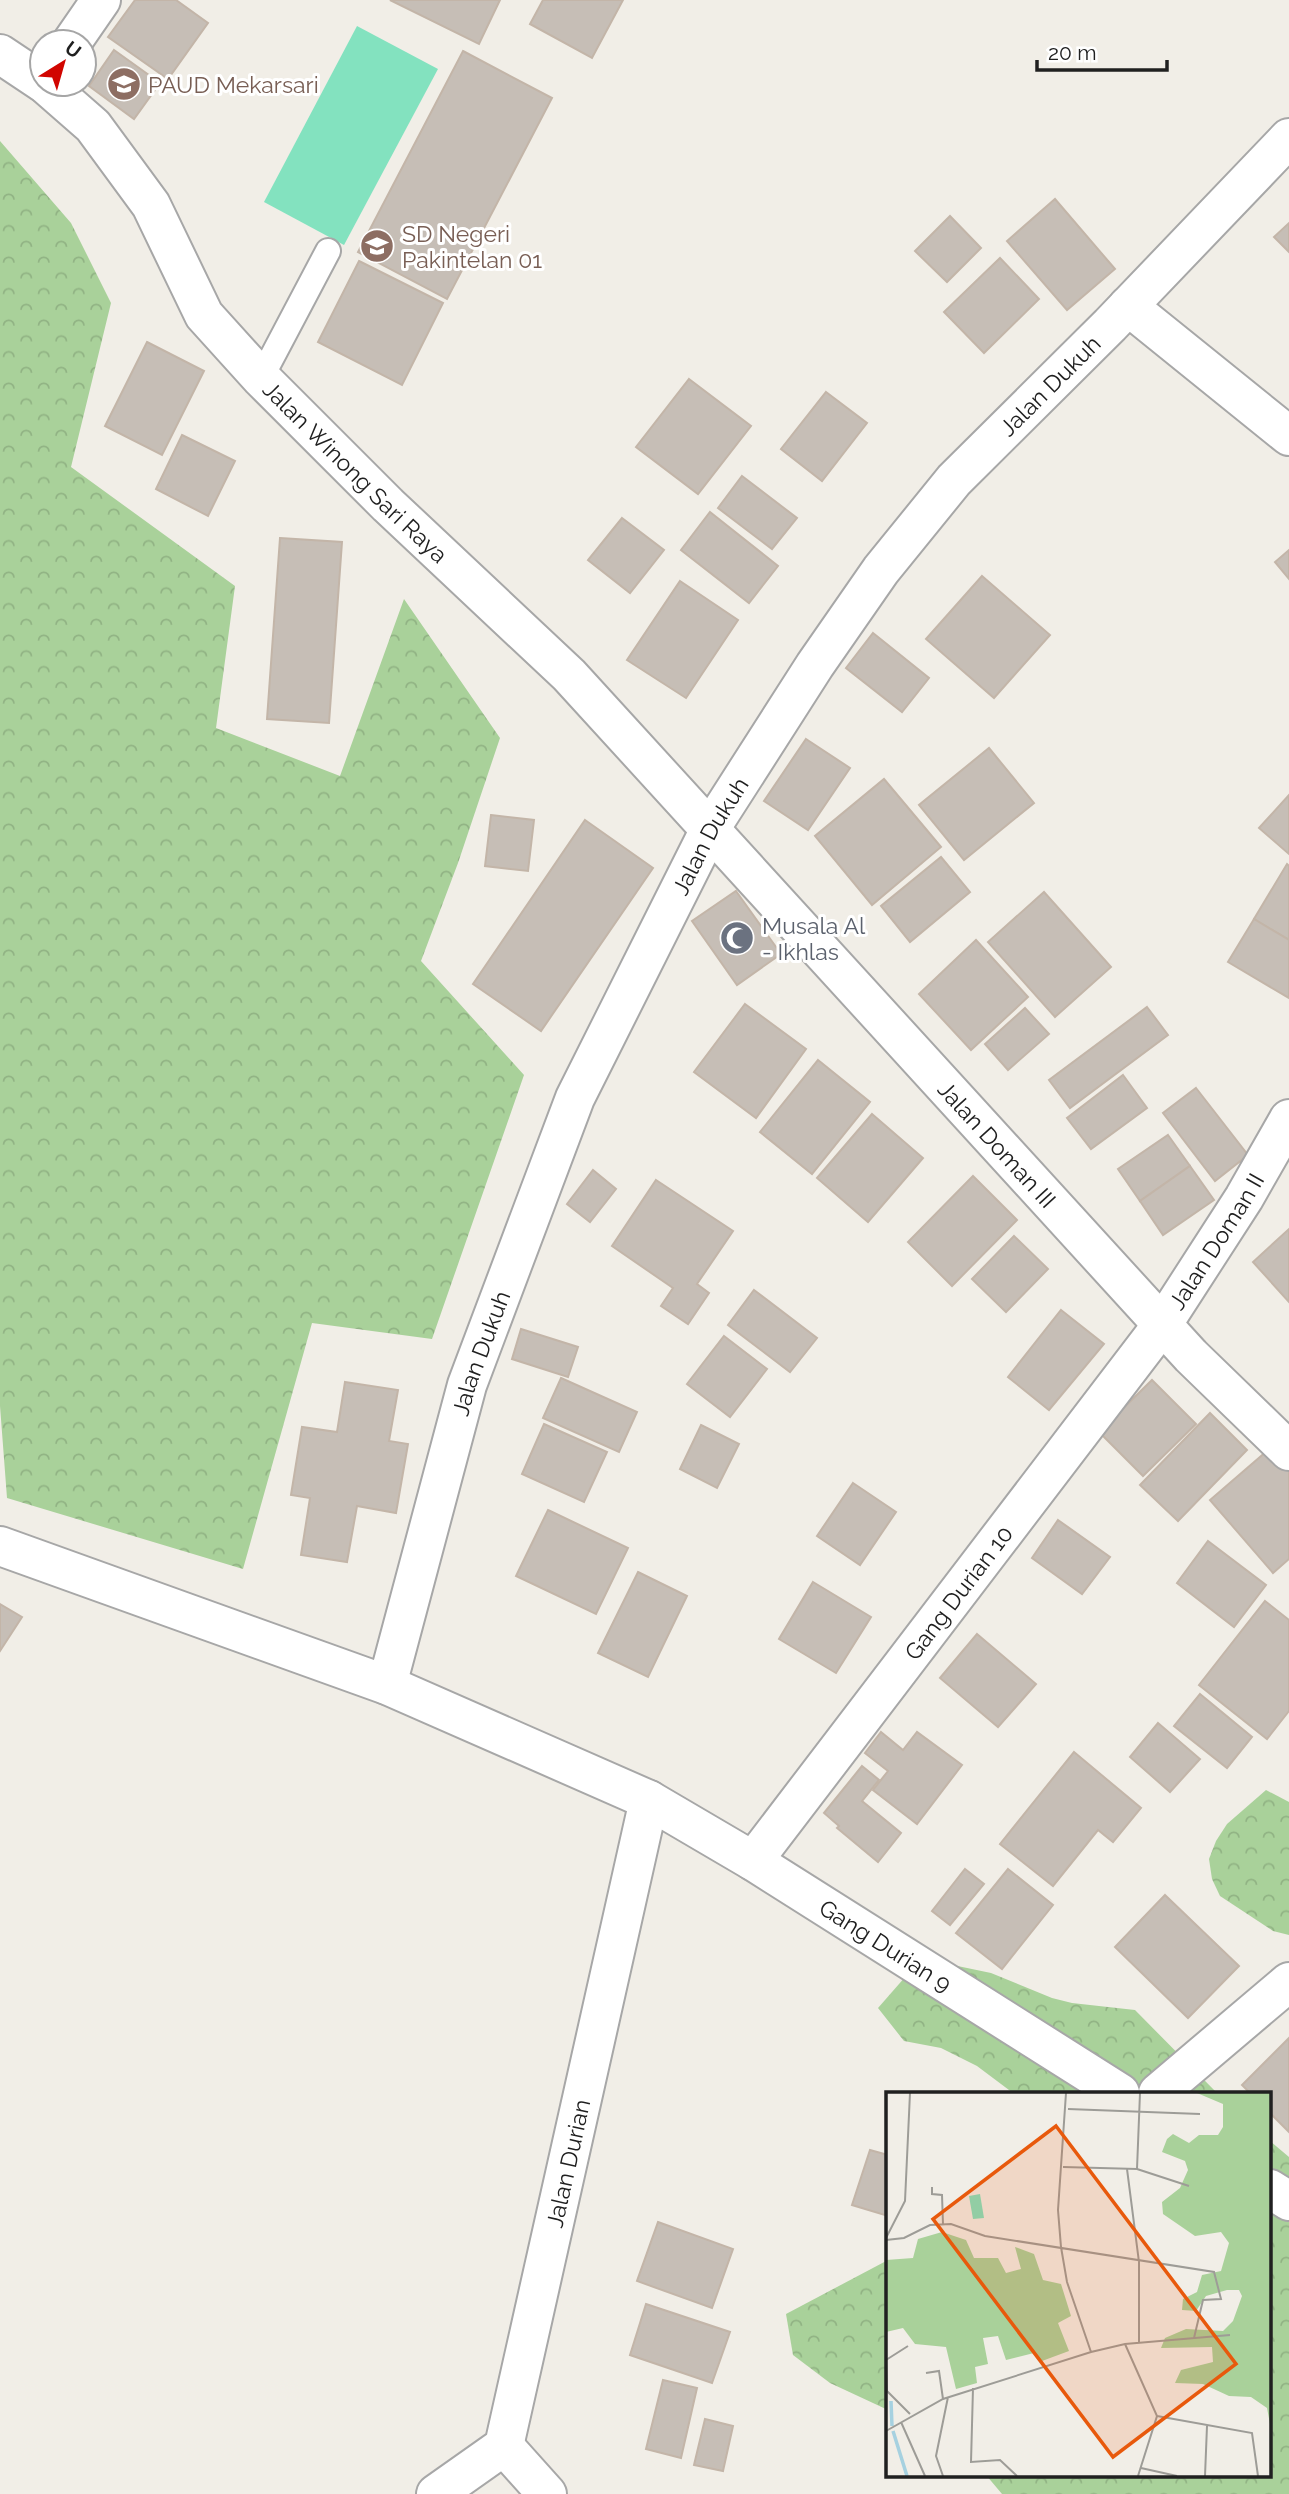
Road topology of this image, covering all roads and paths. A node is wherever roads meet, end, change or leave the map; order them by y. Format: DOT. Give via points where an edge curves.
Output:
graph roads {
  1 [pos="101,0"];
  2 [pos="82,28"];
  3 [pos="0,54"];
  4 [pos="28,72"];
  5 [pos="61,98"];
  6 [pos="1289,138"];
  7 [pos="328,251"];
  8 [pos="1128,306"];
  9 [pos="261,378"];
  10 [pos="1289,436"];
  11 [pos="710,829"];
  12 [pos="1289,1119"];
  13 [pos="1162,1325"];
  14 [pos="1289,1451"];
  15 [pos="0,1546"];
  16 [pos="387,1685"];
  17 [pos="649,1800"];
  18 [pos="753,1861"];
  19 [pos="1289,1982"];
  20 [pos="1117,2092"];
  21 [pos="1159,2092"];
  22 [pos="1272,2190"];
  23 [pos="1289,2201"];
  24 [pos="504,2446"];
  25 [pos="436,2494"];
  26 [pos="547,2494"];
  1 -- 2 [label="street"];
  3 -- 4 [label="street, Jalan Winong Sari Raya"];
  5 -- 9 [label="street, Jalan Winong Sari Raya" via="93,126 151,205 204,315"];
  6 -- 8 [label="street, Jalan Dukuh"];
  7 -- 9 [label="lane"];
  8 -- 10 [label="street"];
  8 -- 11 [label="street, Jalan Dukuh" via="954,480 881,570"];
  9 -- 11 [label="street, Jalan Winong Sari Raya" via="569,675"];
  11 -- 13 [label="street, Jalan Doman III"];
  11 -- 16 [label="street, Jalan Dukuh" via="570,1111 467,1385"];
  12 -- 13 [label="street, Jalan Doman II"];
  13 -- 14 [label="street, Jalan Doman III"];
  13 -- 18 [label="street, Gang Durian 10"];
  15 -- 16 [label="street, Gang Durian 9"];
  16 -- 17 [label="street, Gang Durian 9"];
  17 -- 18 [label="street, Gang Durian 9"];
  17 -- 24 [label="street, Jalan Durian"];
  18 -- 20 [label="street, Gang Durian 9"];
  19 -- 21 [label="street"];
  22 -- 23 [label="street"];
  24 -- 25 [label="street"];
  24 -- 26 [label="street"];
}
